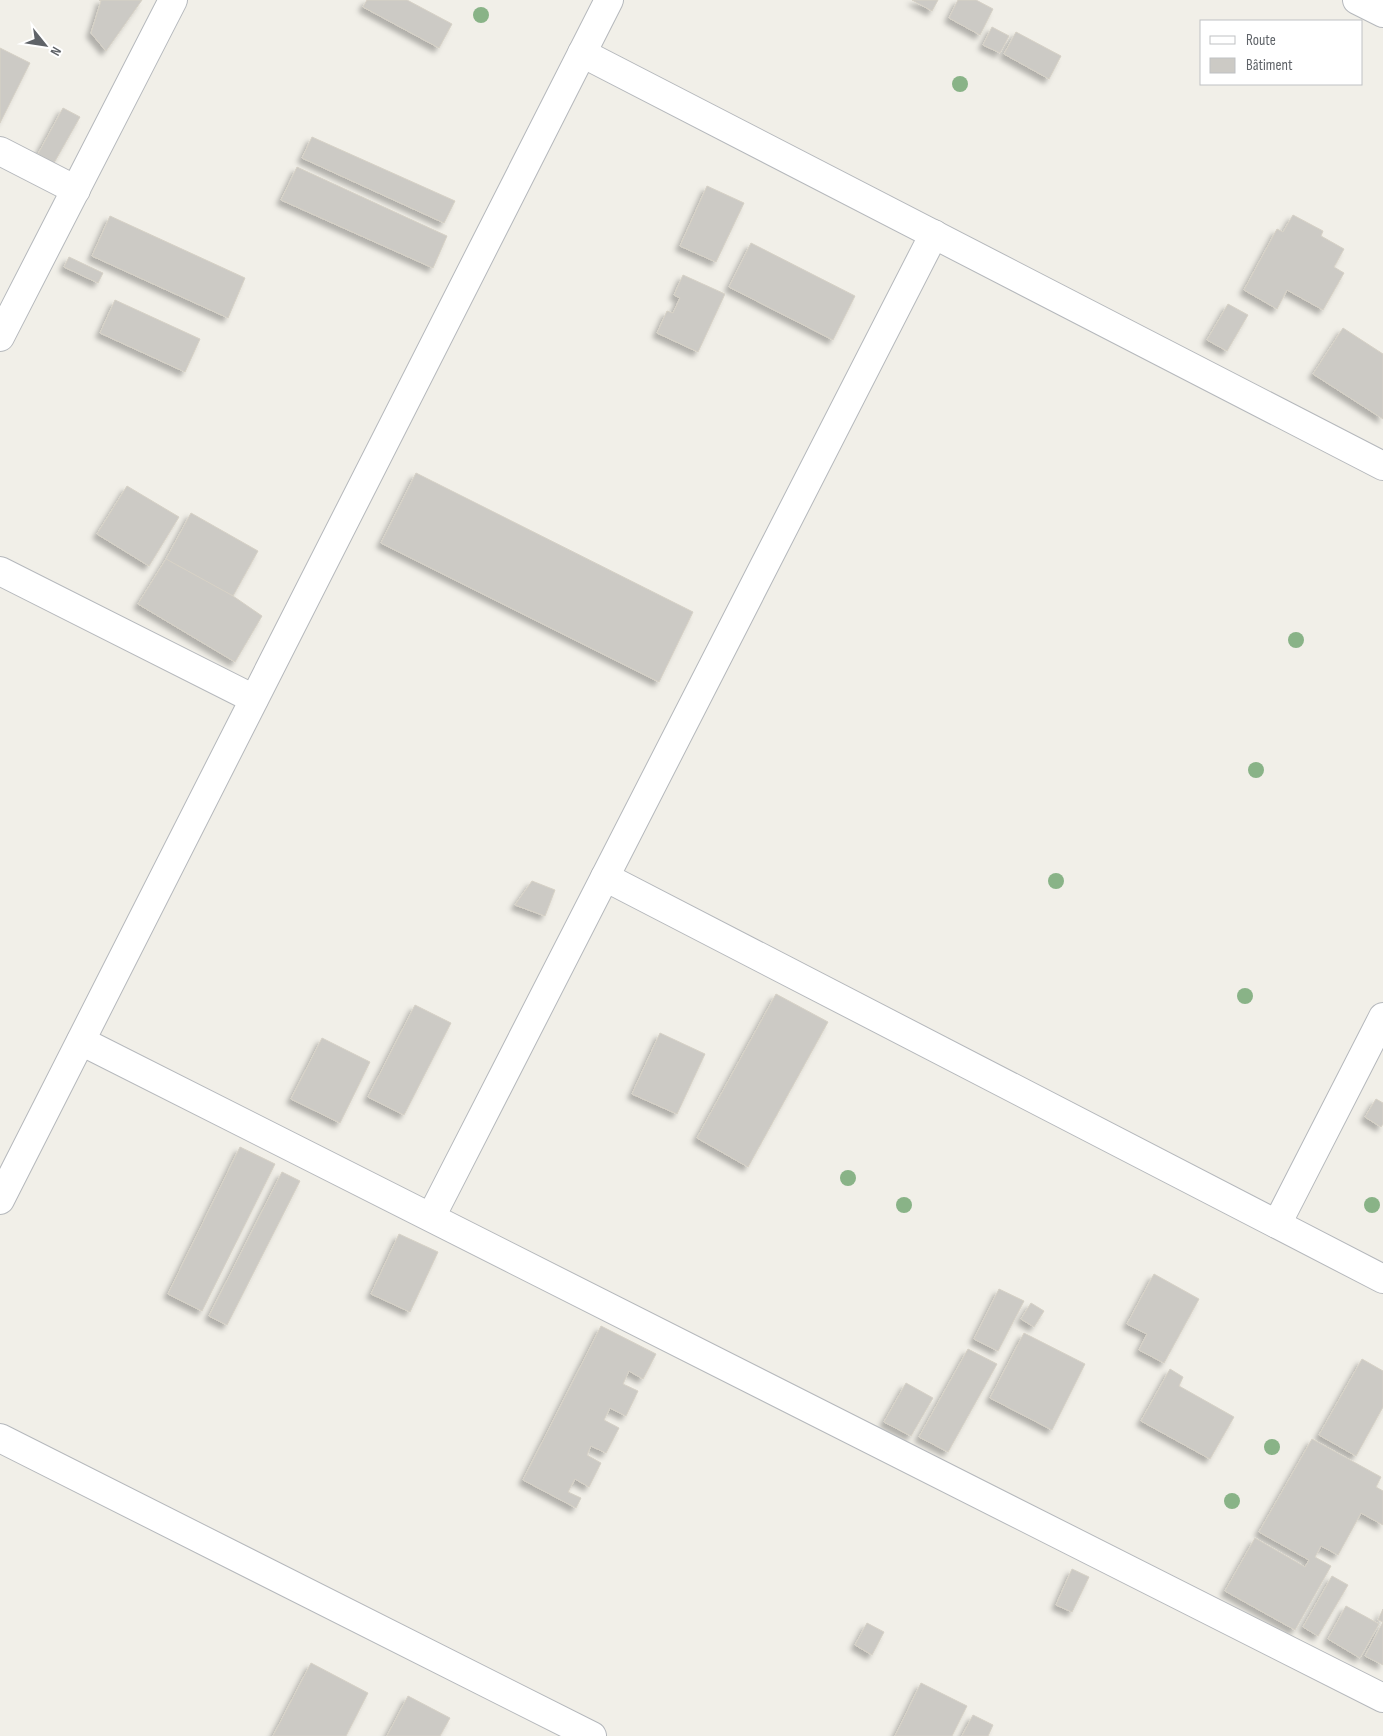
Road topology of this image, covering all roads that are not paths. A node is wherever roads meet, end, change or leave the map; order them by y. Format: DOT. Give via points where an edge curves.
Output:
graph roads {
  1 [pos="173,0"];
  2 [pos="609,0"];
  3 [pos="1357,0"];
  4 [pos="1383,13"];
  5 [pos="582,53"];
  6 [pos="0,151"];
  7 [pos="76,190"];
  8 [pos="934,234"];
  9 [pos="0,337"];
  10 [pos="1383,466"];
  11 [pos="0,571"];
  12 [pos="254,699"];
  13 [pos="604,877"];
  14 [pos="1383,1017"];
  15 [pos="81,1041"];
  16 [pos="0,1200"];
  17 [pos="431,1217"];
  18 [pos="1276,1224"];
  19 [pos="1383,1279"];
  20 [pos="0,1438"];
  21 [pos="1383,1698"];
  22 [pos="592,1736"];
  1 -- 7 [label="street"];
  2 -- 5 [label="street"];
  3 -- 4 [label="street"];
  5 -- 8 [label="street"];
  5 -- 12 [label="street"];
  6 -- 7 [label="street"];
  7 -- 9 [label="street"];
  8 -- 10 [label="street"];
  8 -- 13 [label="street"];
  11 -- 12 [label="street"];
  12 -- 15 [label="street"];
  13 -- 17 [label="street"];
  13 -- 18 [label="street"];
  14 -- 18 [label="street"];
  15 -- 16 [label="street"];
  15 -- 17 [label="street"];
  17 -- 21 [label="street"];
  18 -- 19 [label="street"];
  20 -- 22 [label="street"];
}
